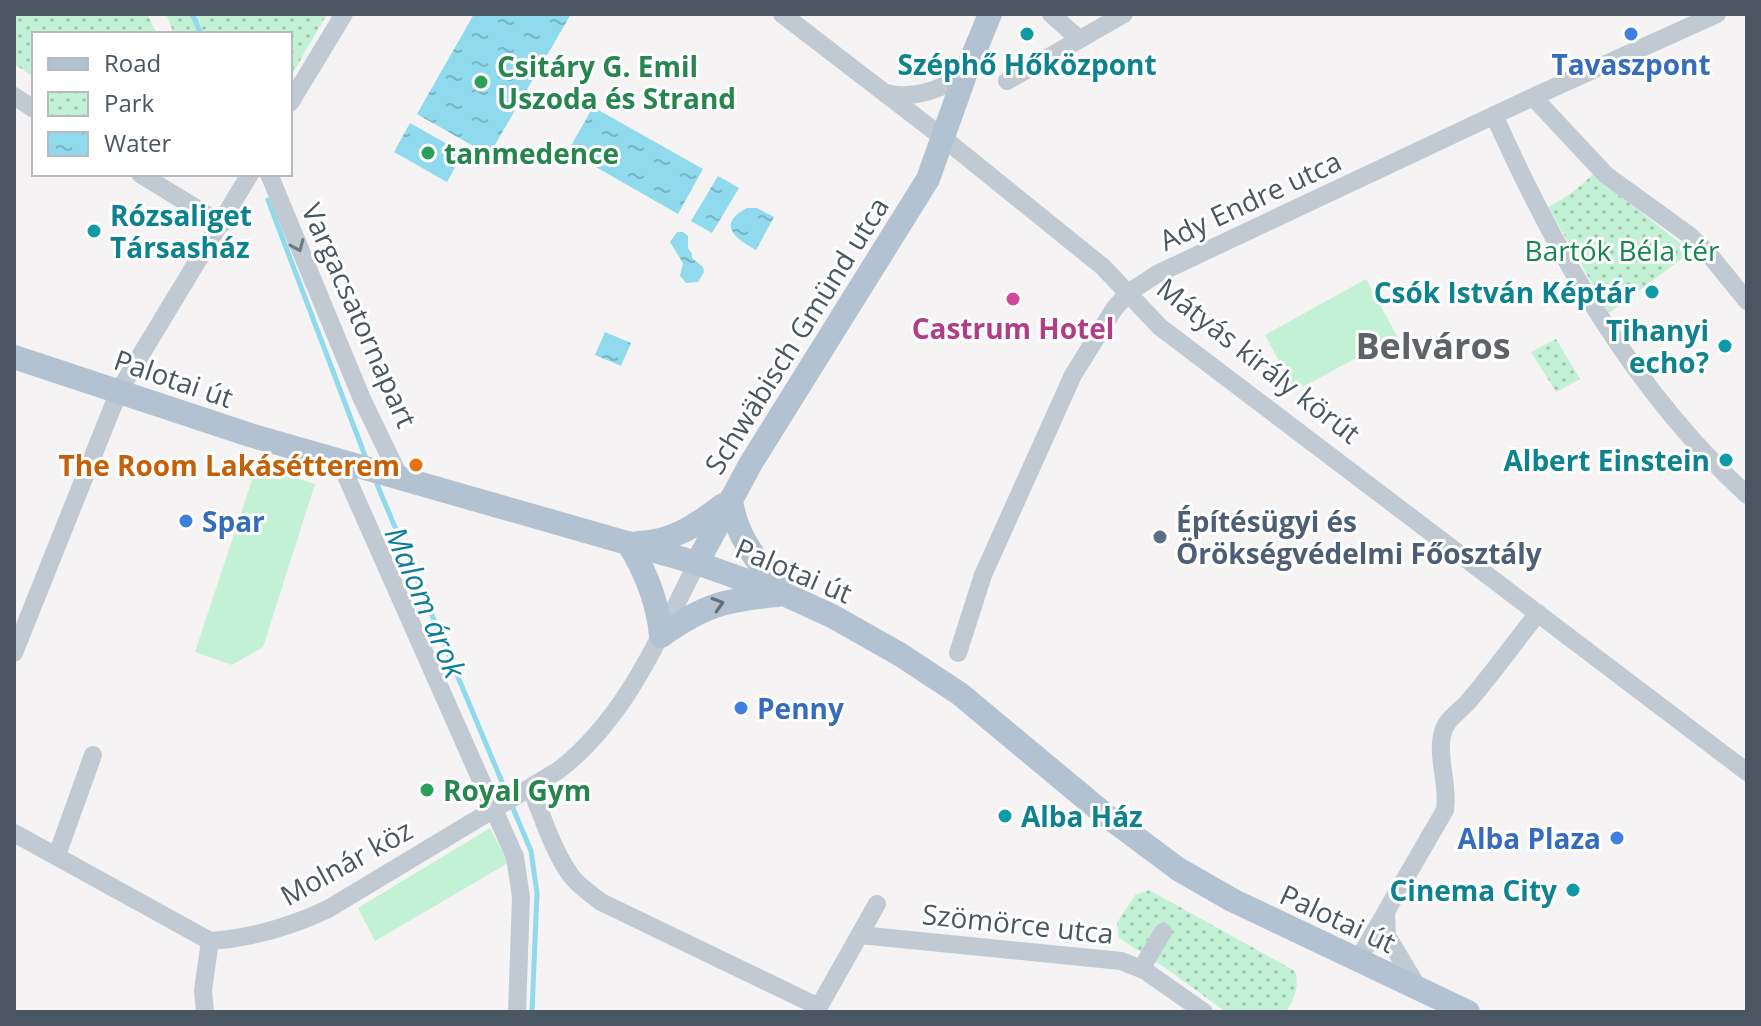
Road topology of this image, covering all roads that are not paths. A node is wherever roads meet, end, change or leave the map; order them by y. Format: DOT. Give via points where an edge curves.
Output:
graph roads {
  1 [pos="344,14"];
  2 [pos="782,14"];
  3 [pos="990,14"];
  4 [pos="1051,14"];
  5 [pos="1122,15"];
  6 [pos="1710,17"];
  7 [pos="1079,39"];
  8 [pos="965,75"];
  9 [pos="1007,81"];
  10 [pos="883,92"];
  11 [pos="14,96"];
  12 [pos="1533,97"];
  13 [pos="292,100"];
  14 [pos="32,108"];
  15 [pos="1494,115"];
  16 [pos="942,137"];
  17 [pos="143,176"];
  18 [pos="249,176"];
  19 [pos="270,176"];
  20 [pos="222,224"];
  21 [pos="1128,293"];
  22 [pos="1747,301"];
  23 [pos="14,357"];
  24 [pos="119,391"];
  25 [pos="343,462"];
  26 [pos="393,476"];
  27 [pos="1747,495"];
  28 [pos="731,499"];
  29 [pos="628,543"];
  30 [pos="697,563"];
  31 [pos="784,594"];
  32 [pos="1538,613"];
  33 [pos="661,636"];
  34 [pos="14,653"];
  35 [pos="958,653"];
  36 [pos="93,755"];
  37 [pos="1747,772"];
  38 [pos="512,800"];
  39 [pos="14,833"];
  40 [pos="57,855"];
  41 [pos="877,904"];
  42 [pos="1386,909"];
  43 [pos="1163,932"];
  44 [pos="860,935"];
  45 [pos="210,941"];
  46 [pos="1358,960"];
  47 [pos="1141,969"];
  48 [pos="1419,989"];
  49 [pos="818,1010"];
  50 [pos="205,1012"];
  51 [pos="517,1012"];
  52 [pos="1204,1012"];
  53 [pos="1468,1012"];
  1 -- 13 [label="street"];
  2 -- 10 [label="street, Mátyás király körút"];
  3 -- 8 [label="main road"];
  4 -- 7 [label="street"];
  5 -- 7 [label="street"];
  6 -- 12 [label="street, Ady Endre utca"];
  7 -- 9 [label="street"];
  8 -- 10 [label="street" via="927,93"];
  8 -- 16 [label="main road"];
  10 -- 16 [label="street, Mátyás király körút"];
  11 -- 14 [label="street"];
  12 -- 15 [label="street, Ady Endre utca"];
  12 -- 22 [label="street" via="1606,175 1708,253"];
  15 -- 21 [label="street, Ady Endre utca" via="1157,274"];
  15 -- 27 [label="street" via="1572,272 1631,364 1695,444"];
  16 -- 21 [label="street, Mátyás király körút"];
  16 -- 28 [label="main road, Schwäbisch Gmünd utca" via="928,179"];
  17 -- 20 [label="street"];
  18 -- 20 [label="street"];
  19 -- 26 [label="street, Vargacsatornapart, one-way"];
  20 -- 24 [label="street"];
  21 -- 32 [label="street, Mátyás király körút" via="1160,327"];
  21 -- 35 [label="street, Ady Endre utca" via="1073,375 983,575"];
  23 -- 24 [label="main road, Palotai út"];
  24 -- 25 [label="main road, Palotai út"];
  24 -- 34 [label="street"];
  25 -- 26 [label="main road, Palotai út"];
  25 -- 38 [label="street"];
  26 -- 29 [label="main road, Palotai út"];
  28 -- 29 [label="main road" via="667,539"];
  28 -- 30 [label="main road, Schwäbisch Gmünd utca"];
  28 -- 31 [label="main road" via="745,543"];
  29 -- 30 [label="main road, Palotai út"];
  29 -- 33 [label="main road" via="650,585"];
  30 -- 31 [label="main road, Palotai út"];
  30 -- 33 [label="street, Molnár köz"];
  33 -- 31 [label="main road, one-way" via="706,607"];
  31 -- 46 [label="main road, Palotai út" via="860,630 960,694 1178,869"];
  32 -- 37 [label="street, Mátyás király körút"];
  32 -- 42 [label="street" via="1449,718 1440,745 1445,810"];
  33 -- 38 [label="street, Molnár köz" via="620,704 581,753"];
  36 -- 40 [label="street"];
  38 -- 45 [label="street, Molnár köz" via="296,924"];
  38 -- 49 [label="street" via="571,876 601,902"];
  38 -- 51 [label="street" via="519,877"];
  39 -- 40 [label="street"];
  40 -- 45 [label="street"];
  41 -- 44 [label="street"];
  42 -- 46 [label="street"];
  42 -- 48 [label="street" via="1387,936"];
  43 -- 47 [label="street"];
  44 -- 47 [label="street, Szömörce utca" via="1121,961"];
  44 -- 49 [label="street"];
  45 -- 50 [label="street"];
  46 -- 48 [label="main road, Palotai út"];
  47 -- 52 [label="street, Szömörce utca"];
  48 -- 53 [label="main road, Palotai út"];
}
